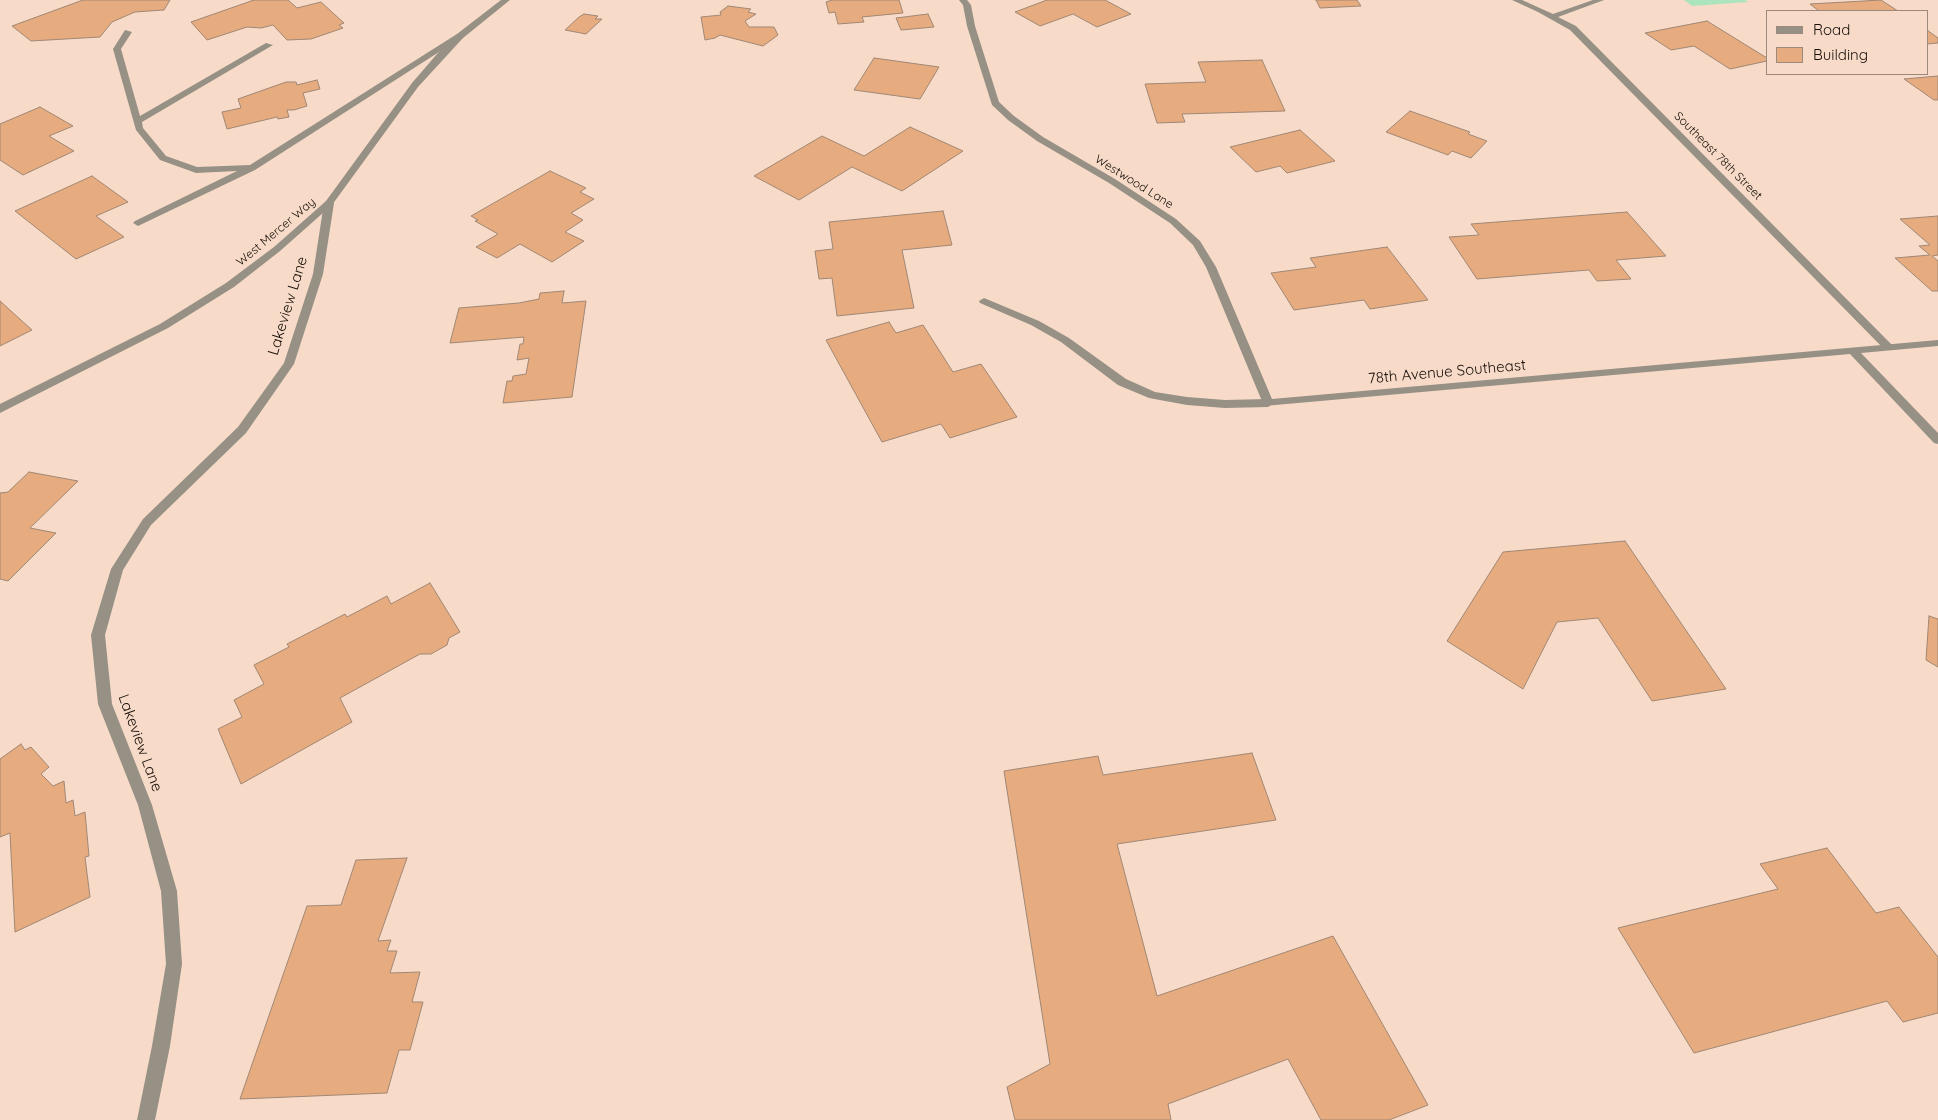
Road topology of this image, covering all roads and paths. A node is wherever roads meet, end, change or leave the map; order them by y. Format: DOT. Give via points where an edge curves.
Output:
graph roads {
  1 [pos="506,0"];
  2 [pos="1516,0"];
  3 [pos="1600,0"];
  4 [pos="969,2"];
  5 [pos="1553,16"];
  6 [pos="128,32"];
  7 [pos="460,36"];
  8 [pos="269,44"];
  9 [pos="137,121"];
  10 [pos="252,168"];
  11 [pos="329,204"];
  12 [pos="138,224"];
  13 [pos="984,301"];
  14 [pos="1938,343"];
  15 [pos="1888,348"];
  16 [pos="1854,352"];
  17 [pos="1268,403"];
  18 [pos="0,409"];
  19 [pos="1938,440"];
  20 [pos="146,1120"];
  1 -- 7 [label="street, West Mercer Way"];
  2 -- 5 [label="street, Southeast 78th Street"];
  3 -- 5 [label="street"];
  4 -- 17 [label="street, Westwood Lane" via="971,26 995,103 1040,139 1173,221 1197,243 1212,267"];
  5 -- 15 [label="street, Southeast 78th Street" via="1573,28"];
  6 -- 9 [label="street" via="117,49"];
  7 -- 10 [label="street"];
  7 -- 11 [label="street, West Mercer Way" via="415,85"];
  8 -- 9 [label="street"];
  9 -- 10 [label="street" via="163,158 196,170"];
  10 -- 12 [label="street"];
  11 -- 18 [label="street, West Mercer Way" via="230,285 164,326"];
  11 -- 20 [label="street, Lakeview Lane" via="318,274 288,364 242,430 148,522 117,569 98,635 105,704 145,805 170,891 174,964"];
  13 -- 17 [label="street, 78th Avenue Southeast" via="1035,323 1065,340 1122,382 1153,394 1225,404"];
  14 -- 15 [label="street, 78th Avenue Southeast"];
  15 -- 16 [label="street, 78th Avenue Southeast"];
  16 -- 17 [label="street, 78th Avenue Southeast"];
  16 -- 19 [label="street"];
}
